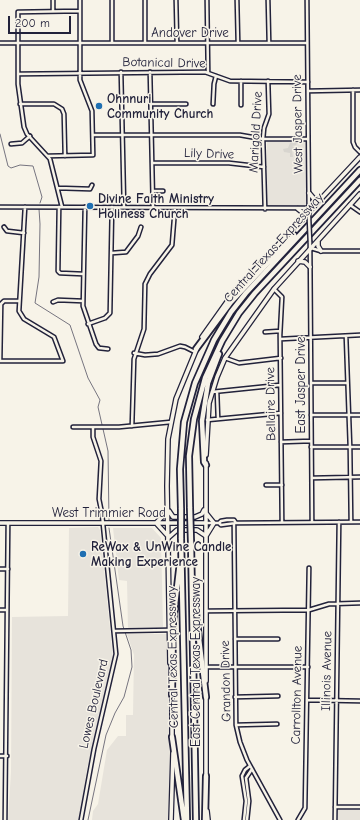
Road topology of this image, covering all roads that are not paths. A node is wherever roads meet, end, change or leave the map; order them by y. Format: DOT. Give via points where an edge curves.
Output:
graph roads {
  1 [pos="53,0"];
  2 [pos="80,0"];
  3 [pos="112,0"];
  4 [pos="145,0"];
  5 [pos="176,0"];
  6 [pos="207,0"];
  7 [pos="237,0"];
  8 [pos="268,0"];
  9 [pos="307,0"];
  10 [pos="53,11"];
  11 [pos="80,11"];
  12 [pos="80,42"];
  13 [pos="112,42"];
  14 [pos="0,43"];
  15 [pos="18,43"];
  16 [pos="145,43"];
  17 [pos="177,43"];
  18 [pos="208,43"];
  19 [pos="238,43"];
  20 [pos="269,43"];
  21 [pos="307,43"];
  22 [pos="80,72"];
  23 [pos="121,72"];
  24 [pos="150,72"];
  25 [pos="208,73"];
  26 [pos="18,74"];
  27 [pos="216,76"];
  28 [pos="241,81"];
  29 [pos="268,81"];
  30 [pos="308,82"];
  31 [pos="308,90"];
  32 [pos="353,90"];
  33 [pos="360,90"];
  34 [pos="20,104"];
  35 [pos="151,104"];
  36 [pos="186,104"];
  37 [pos="214,104"];
  38 [pos="241,104"];
  39 [pos="152,134"];
  40 [pos="93,135"];
  41 [pos="122,135"];
  42 [pos="30,136"];
  43 [pos="308,138"];
  44 [pos="264,139"];
  45 [pos="11,144"];
  46 [pos="360,152"];
  47 [pos="48,156"];
  48 [pos="65,156"];
  49 [pos="360,157"];
  50 [pos="153,163"];
  51 [pos="264,167"];
  52 [pos="360,170"];
  53 [pos="360,180"];
  54 [pos="92,185"];
  55 [pos="58,188"];
  56 [pos="153,191"];
  57 [pos="163,191"];
  58 [pos="309,193"];
  59 [pos="360,194"];
  60 [pos="322,199"];
  61 [pos="350,205"];
  62 [pos="0,207"];
  63 [pos="25,207"];
  64 [pos="61,207"];
  65 [pos="85,207"];
  66 [pos="112,207"];
  67 [pos="124,207"];
  68 [pos="154,208"];
  69 [pos="175,208"];
  70 [pos="265,208"];
  71 [pos="298,209"];
  72 [pos="309,210"];
  73 [pos="360,212"];
  74 [pos="302,220"];
  75 [pos="4,227"];
  76 [pos="141,227"];
  77 [pos="304,230"];
  78 [pos="24,233"];
  79 [pos="318,240"];
  80 [pos="310,248"];
  81 [pos="321,251"];
  82 [pos="360,251"];
  83 [pos="112,253"];
  84 [pos="298,261"];
  85 [pos="310,266"];
  86 [pos="83,274"];
  87 [pos="274,289"];
  88 [pos="18,301"];
  89 [pos="83,301"];
  90 [pos="53,302"];
  91 [pos="88,324"];
  92 [pos="229,328"];
  93 [pos="280,331"];
  94 [pos="265,332"];
  95 [pos="360,335"];
  96 [pos="346,336"];
  97 [pos="311,337"];
  98 [pos="280,339"];
  99 [pos="108,349"];
  100 [pos="196,350"];
  101 [pos="134,353"];
  102 [pos="225,358"];
  103 [pos="281,358"];
  104 [pos="0,361"];
  105 [pos="311,383"];
  106 [pos="347,383"];
  107 [pos="281,385"];
  108 [pos="211,392"];
  109 [pos="217,392"];
  110 [pos="281,413"];
  111 [pos="311,415"];
  112 [pos="349,415"];
  113 [pos="360,415"];
  114 [pos="218,419"];
  115 [pos="206,420"];
  116 [pos="171,422"];
  117 [pos="132,426"];
  118 [pos="73,427"];
  119 [pos="92,427"];
  120 [pos="311,441"];
  121 [pos="281,442"];
  122 [pos="311,447"];
  123 [pos="350,447"];
  124 [pos="360,447"];
  125 [pos="206,465"];
  126 [pos="350,477"];
  127 [pos="360,477"];
  128 [pos="312,478"];
  129 [pos="266,485"];
  130 [pos="282,485"];
  131 [pos="167,506"];
  132 [pos="205,506"];
  133 [pos="205,511"];
  134 [pos="282,522"];
  135 [pos="312,522"];
  136 [pos="339,522"];
  137 [pos="351,522"];
  138 [pos="360,522"];
  139 [pos="0,523"];
  140 [pos="205,523"];
  141 [pos="214,523"];
  142 [pos="219,523"];
  143 [pos="237,523"];
  144 [pos="8,524"];
  145 [pos="102,524"];
  146 [pos="156,524"];
  147 [pos="167,524"];
  148 [pos="234,531"];
  149 [pos="206,536"];
  150 [pos="168,537"];
  151 [pos="182,549"];
  152 [pos="8,568"];
  153 [pos="309,568"];
  154 [pos="0,569"];
  155 [pos="192,587"];
  156 [pos="338,603"];
  157 [pos="360,603"];
  158 [pos="0,610"];
  159 [pos="8,610"];
  160 [pos="234,610"];
  161 [pos="309,610"];
  162 [pos="206,611"];
  163 [pos="169,630"];
  164 [pos="114,631"];
  165 [pos="235,639"];
  166 [pos="278,639"];
  167 [pos="206,667"];
  168 [pos="235,667"];
  169 [pos="308,667"];
  170 [pos="172,695"];
  171 [pos="278,696"];
  172 [pos="206,697"];
  173 [pos="235,697"];
  174 [pos="307,700"];
  175 [pos="337,700"];
  176 [pos="360,701"];
  177 [pos="277,724"];
  178 [pos="236,725"];
  179 [pos="172,737"];
  180 [pos="0,756"];
  181 [pos="7,756"];
  182 [pos="251,768"];
  183 [pos="206,776"];
  184 [pos="335,807"];
  185 [pos="360,807"];
  186 [pos="5,820"];
  187 [pos="81,820"];
  188 [pos="171,820"];
  189 [pos="184,820"];
  190 [pos="187,820"];
  191 [pos="196,820"];
  192 [pos="206,820"];
  193 [pos="246,820"];
  194 [pos="280,820"];
  195 [pos="298,820"];
  196 [pos="335,820"];
  1 -- 10 [label="street"];
  2 -- 11 [label="street"];
  3 -- 13 [label="street"];
  4 -- 16 [label="street"];
  5 -- 17 [label="street"];
  6 -- 18 [label="street"];
  7 -- 19 [label="street"];
  8 -- 20 [label="street"];
  9 -- 21 [label="street, West Jasper Drive"];
  10 -- 11 [label="street"];
  10 -- 15 [label="street" via="18,12"];
  11 -- 12 [label="street"];
  12 -- 13 [label="street, Andover Drive"];
  12 -- 15 [label="street, Andover Drive"];
  12 -- 22 [label="street"];
  13 -- 16 [label="street, Andover Drive"];
  14 -- 15 [label="street, Andover Drive"];
  15 -- 26 [label="street"];
  16 -- 17 [label="street, Andover Drive"];
  17 -- 18 [label="street, Andover Drive"];
  18 -- 19 [label="street, Andover Drive"];
  18 -- 25 [label="street"];
  19 -- 20 [label="street, Andover Drive"];
  20 -- 21 [label="street, Andover Drive"];
  21 -- 30 [label="street, West Jasper Drive"];
  22 -- 23 [label="street, Botanical Drive"];
  22 -- 26 [label="street, Botanical Drive"];
  22 -- 40 [label="street" via="81,86 92,111"];
  23 -- 24 [label="street, Botanical Drive"];
  23 -- 41 [label="street"];
  24 -- 25 [label="street, Botanical Drive"];
  24 -- 35 [label="street"];
  25 -- 27 [label="street, Botanical Drive"];
  26 -- 34 [label="street"];
  27 -- 28 [label="street, Botanical Drive"];
  27 -- 37 [label="street"];
  28 -- 29 [label="street, Botanical Drive"];
  28 -- 38 [label="street"];
  29 -- 30 [label="street, Botanical Drive"];
  29 -- 44 [label="street, Marigold Drive" via="269,114 264,128"];
  30 -- 31 [label="street, West Jasper Drive"];
  31 -- 32 [label="street"];
  31 -- 43 [label="street, West Jasper Drive"];
  32 -- 33 [label="street"];
  32 -- 46 [label="street" via="353,142"];
  34 -- 42 [label="street" via="24,127"];
  34 -- 48 [label="street" via="54,104 62,109"];
  35 -- 36 [label="street"];
  35 -- 39 [label="street"];
  39 -- 41 [label="street"];
  39 -- 44 [label="street" via="240,135"];
  39 -- 50 [label="street"];
  40 -- 41 [label="street"];
  40 -- 48 [label="street" via="93,155"];
  41 -- 67 [label="street"];
  42 -- 45 [label="street" via="22,143"];
  42 -- 47 [label="street"];
  43 -- 44 [label="street"];
  43 -- 58 [label="street, West Jasper Drive"];
  44 -- 51 [label="street, Marigold Drive"];
  47 -- 48 [label="street"];
  47 -- 55 [label="street"];
  49 -- 60 [label="main road, East Central Texas Expressway"];
  50 -- 51 [label="street, Lily Drive"];
  50 -- 56 [label="street"];
  51 -- 70 [label="street, Marigold Drive"];
  52 -- 77 [label="highway, Central Texas Expressway"];
  53 -- 92 [label="highway, Central Texas Expressway" via="262,285"];
  54 -- 55 [label="street" via="90,189"];
  55 -- 64 [label="street"];
  56 -- 57 [label="street"];
  56 -- 68 [label="street"];
  58 -- 60 [label="main road" via="315,200"];
  58 -- 72 [label="street, West Jasper Drive"];
  59 -- 61 [label="main road, East Central Texas Expressway"];
  60 -- 72 [label="main road, East Central Texas Expressway"];
  61 -- 73 [label="street"];
  61 -- 79 [label="main road, East Central Texas Expressway"];
  62 -- 63 [label="street"];
  63 -- 64 [label="street"];
  63 -- 78 [label="street"];
  64 -- 65 [label="street"];
  64 -- 86 [label="street" via="58,271 60,274"];
  65 -- 66 [label="street"];
  65 -- 86 [label="street"];
  66 -- 67 [label="street"];
  66 -- 83 [label="street"];
  67 -- 68 [label="street"];
  68 -- 69 [label="street"];
  69 -- 70 [label="street"];
  69 -- 101 [label="street" via="172,245 145,284 144,329"];
  70 -- 71 [label="street"];
  71 -- 72 [label="street"];
  71 -- 74 [label="main road" via="303,213"];
  72 -- 74 [label="main road, East Central Texas Expressway"];
  72 -- 80 [label="street, West Jasper Drive, bridge"];
  74 -- 100 [label="main road, East Central Texas Expressway" via="230,298 208,327"];
  75 -- 78 [label="street" via="7,231"];
  76 -- 83 [label="street" via="138,236 126,252"];
  77 -- 100 [label="highway" via="299,231 231,302"];
  77 -- 151 [label="highway, Central Texas Expressway, bridge" via="231,312 201,366 184,429 180,469"];
  78 -- 88 [label="street"];
  79 -- 80 [label="main road, East Central Texas Expressway"];
  79 -- 81 [label="main road"];
  80 -- 81 [label="street"];
  80 -- 84 [label="main road, East Central Texas Expressway"];
  80 -- 85 [label="street, East Jasper Drive"];
  81 -- 82 [label="street"];
  83 -- 91 [label="street" via="110,313 105,318"];
  84 -- 85 [label="main road"];
  84 -- 87 [label="main road, East Central Texas Expressway"];
  85 -- 97 [label="street, East Jasper Drive"];
  86 -- 89 [label="street"];
  87 -- 93 [label="street, Bellaire Drive" via="282,297"];
  87 -- 102 [label="main road, East Central Texas Expressway"];
  88 -- 104 [label="street" via="4,301 2,304"];
  88 -- 104 [label="street" via="21,316 53,336 63,361"];
  89 -- 90 [label="street"];
  89 -- 91 [label="street"];
  91 -- 99 [label="street" via="98,347"];
  92 -- 125 [label="highway" via="228,336 213,368 204,403 202,438"];
  92 -- 155 [label="highway, Central Texas Expressway, bridge" via="206,378 194,419 189,456"];
  93 -- 94 [label="street"];
  93 -- 98 [label="street, Bellaire Drive"];
  95 -- 96 [label="street"];
  96 -- 97 [label="street"];
  96 -- 106 [label="street"];
  97 -- 98 [label="street"];
  97 -- 105 [label="street, East Jasper Drive"];
  98 -- 103 [label="street, Bellaire Drive"];
  100 -- 101 [label="street" via="183,346 158,354"];
  100 -- 116 [label="main road, East Central Texas Expressway" via="181,384"];
  101 -- 117 [label="street"];
  102 -- 103 [label="street" via="239,363"];
  102 -- 108 [label="main road, East Central Texas Expressway"];
  103 -- 107 [label="street, Bellaire Drive"];
  105 -- 106 [label="street"];
  105 -- 111 [label="street, East Jasper Drive"];
  106 -- 112 [label="street"];
  107 -- 109 [label="street"];
  107 -- 110 [label="street, Bellaire Drive"];
  108 -- 109 [label="street"];
  108 -- 115 [label="main road, East Central Texas Expressway"];
  109 -- 114 [label="street"];
  110 -- 114 [label="street"];
  110 -- 121 [label="street, Bellaire Drive"];
  111 -- 112 [label="street"];
  111 -- 120 [label="street, East Jasper Drive"];
  112 -- 113 [label="street"];
  112 -- 123 [label="street"];
  114 -- 115 [label="street"];
  115 -- 125 [label="main road, East Central Texas Expressway"];
  116 -- 117 [label="street"];
  116 -- 131 [label="main road, East Central Texas Expressway" via="167,462"];
  117 -- 119 [label="street"];
  118 -- 119 [label="street"];
  119 -- 145 [label="street, Lowes Boulevard" via="101,461 98,493"];
  120 -- 121 [label="street"];
  120 -- 122 [label="street, East Jasper Drive"];
  121 -- 130 [label="street, Bellaire Drive"];
  122 -- 123 [label="street"];
  122 -- 128 [label="street, East Jasper Drive"];
  123 -- 124 [label="street"];
  123 -- 126 [label="street"];
  125 -- 132 [label="main road, East Central Texas Expressway"];
  126 -- 127 [label="street"];
  126 -- 128 [label="street"];
  126 -- 137 [label="street"];
  128 -- 135 [label="street, East Jasper Drive"];
  129 -- 130 [label="street"];
  130 -- 134 [label="street, Bellaire Drive"];
  131 -- 132 [label="main road" via="170,514 176,518 199,516"];
  131 -- 146 [label="main road" via="164,515"];
  131 -- 147 [label="main road, East Central Texas Expressway"];
  132 -- 133 [label="main road, East Central Texas Expressway"];
  133 -- 140 [label="main road, East Central Texas Expressway"];
  133 -- 141 [label="main road"];
  134 -- 135 [label="street, West Trimmier Road"];
  134 -- 143 [label="street, West Trimmier Road"];
  135 -- 136 [label="street, West Trimmier Road"];
  136 -- 137 [label="street, West Trimmier Road"];
  136 -- 156 [label="street, Illinois Avenue"];
  137 -- 138 [label="street, West Trimmier Road"];
  139 -- 144 [label="main road, West Trimmier Road"];
  140 -- 141 [label="street, West Trimmier Road"];
  140 -- 147 [label="main road, West Trimmier Road"];
  140 -- 149 [label="main road, East Central Texas Expressway"];
  141 -- 142 [label="street, West Trimmier Road"];
  141 -- 149 [label="main road"];
  142 -- 143 [label="street, West Trimmier Road"];
  142 -- 143 [label="street, West Trimmier Road" via="221,520 234,520"];
  143 -- 148 [label="street, Grandon Drive"];
  143 -- 148 [label="street"];
  144 -- 145 [label="main road, West Trimmier Road"];
  144 -- 152 [label="street"];
  145 -- 146 [label="main road, West Trimmier Road"];
  145 -- 164 [label="street, Lowes Boulevard"];
  146 -- 147 [label="main road, West Trimmier Road"];
  146 -- 150 [label="main road"];
  147 -- 150 [label="main road, East Central Texas Expressway"];
  148 -- 160 [label="street, Grandon Drive"];
  149 -- 150 [label="main road" via="197,530 177,530"];
  149 -- 162 [label="main road, East Central Texas Expressway"];
  150 -- 163 [label="main road, East Central Texas Expressway"];
  151 -- 170 [label="highway" via="175,599"];
  151 -- 190 [label="highway, Central Texas Expressway"];
  152 -- 154 [label="street"];
  152 -- 159 [label="street"];
  153 -- 161 [label="street, Carrollton Avenue"];
  155 -- 172 [label="highway"];
  155 -- 191 [label="highway, Central Texas Expressway"];
  156 -- 157 [label="street"];
  156 -- 161 [label="street"];
  156 -- 175 [label="street, Illinois Avenue"];
  158 -- 159 [label="street"];
  159 -- 181 [label="street"];
  160 -- 161 [label="street"];
  160 -- 162 [label="street"];
  160 -- 165 [label="street, Grandon Drive"];
  161 -- 169 [label="street, Carrollton Avenue"];
  162 -- 167 [label="main road, East Central Texas Expressway"];
  163 -- 164 [label="street"];
  163 -- 170 [label="main road, East Central Texas Expressway"];
  164 -- 187 [label="street, Lowes Boulevard" via="115,660 94,749"];
  165 -- 166 [label="street"];
  165 -- 168 [label="street, Grandon Drive"];
  167 -- 168 [label="street"];
  167 -- 172 [label="main road, East Central Texas Expressway"];
  168 -- 169 [label="street"];
  168 -- 173 [label="street, Grandon Drive"];
  169 -- 174 [label="street, Carrollton Avenue"];
  170 -- 179 [label="main road, East Central Texas Expressway"];
  171 -- 173 [label="street"];
  172 -- 183 [label="main road, East Central Texas Expressway"];
  173 -- 178 [label="street, Grandon Drive"];
  174 -- 175 [label="street"];
  174 -- 195 [label="street, Carrollton Avenue" via="305,808"];
  175 -- 176 [label="street"];
  175 -- 184 [label="street, Illinois Avenue"];
  177 -- 178 [label="street"];
  178 -- 182 [label="street, Grandon Drive"];
  179 -- 188 [label="main road, East Central Texas Expressway"];
  179 -- 189 [label="highway"];
  180 -- 181 [label="street"];
  181 -- 186 [label="street"];
  182 -- 193 [label="street" via="243,773"];
  182 -- 194 [label="street, Grandon Drive"];
  183 -- 192 [label="highway"];
  184 -- 185 [label="street"];
  184 -- 196 [label="street, Illinois Avenue"];
}
